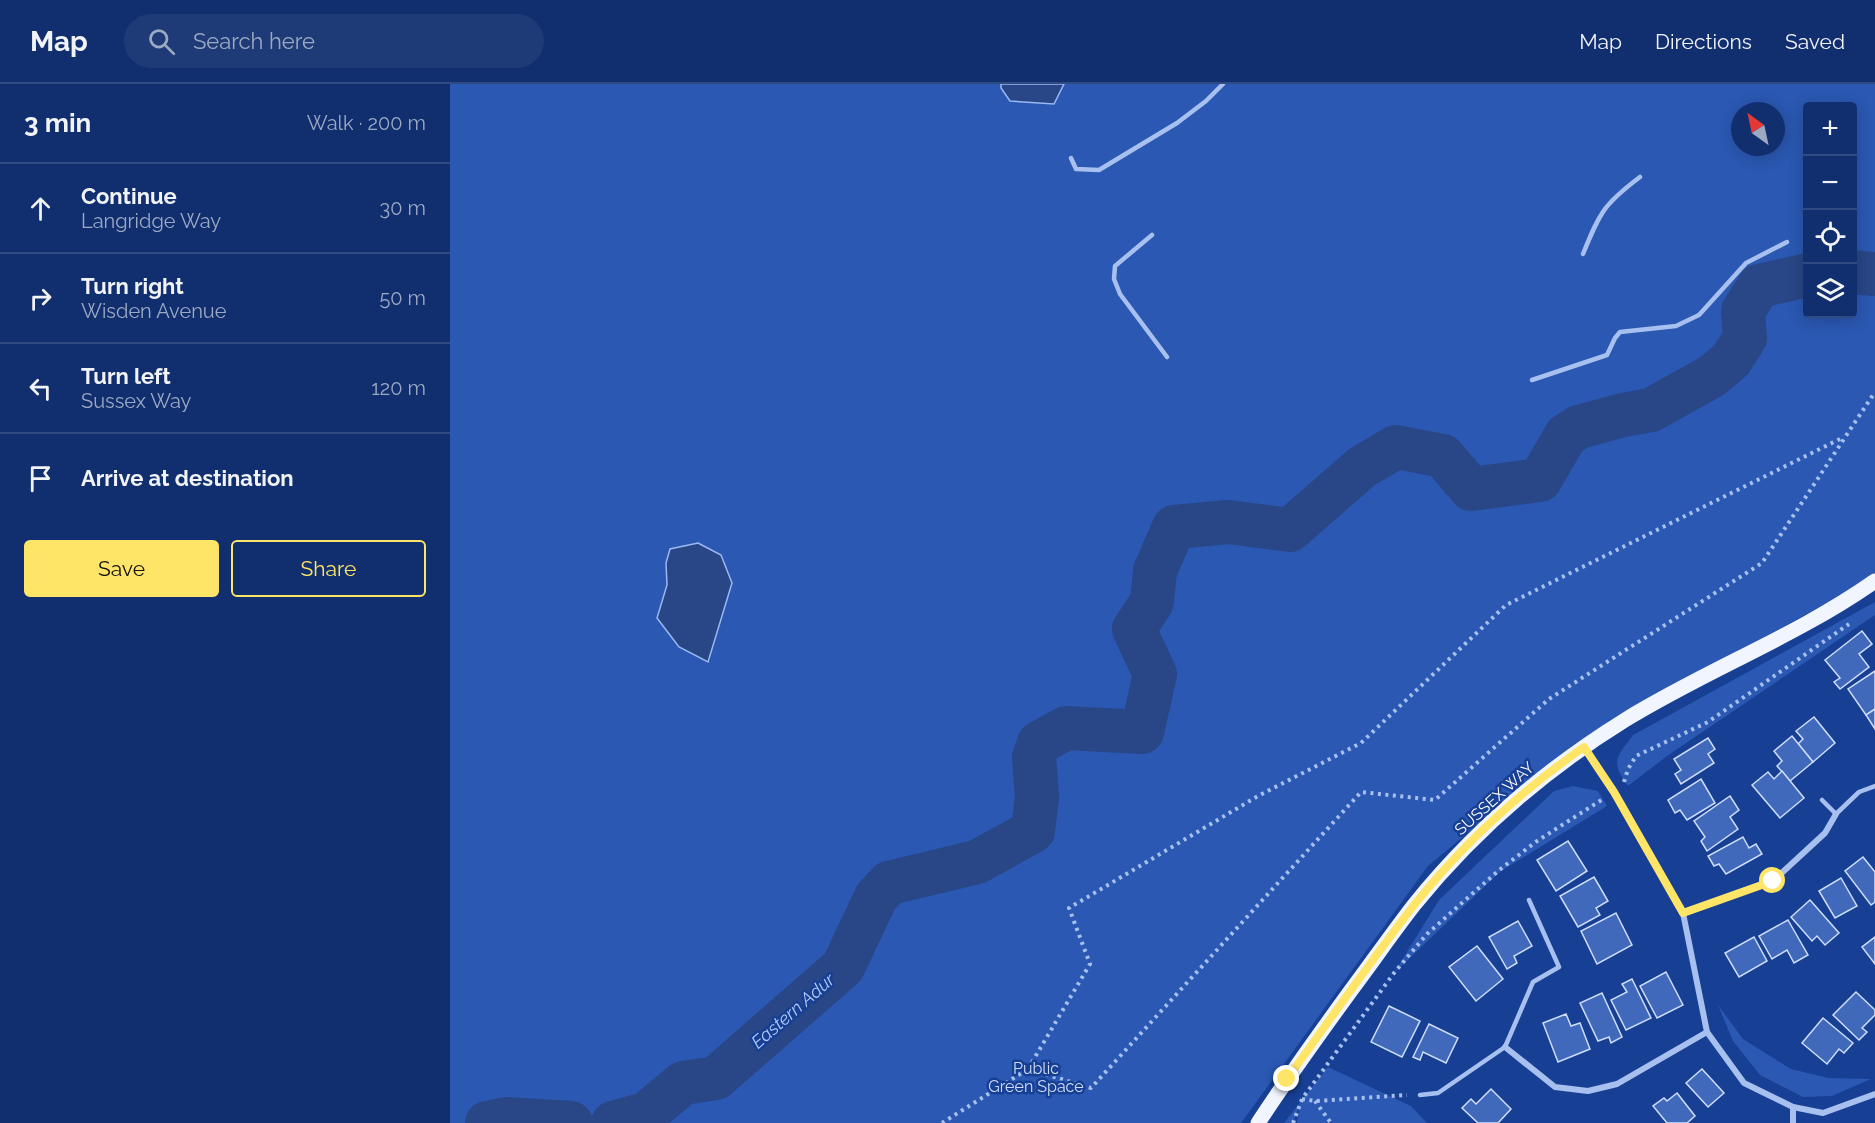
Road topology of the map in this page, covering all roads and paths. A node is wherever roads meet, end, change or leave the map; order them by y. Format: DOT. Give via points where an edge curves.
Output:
graph roads {
  1 [pos="1223,84"];
  2 [pos="1071,158"];
  3 [pos="1640,177"];
  4 [pos="1152,235"];
  5 [pos="1787,242"];
  6 [pos="1583,254"];
  7 [pos="1167,357"];
  8 [pos="1532,380"];
  9 [pos="1875,392"];
  10 [pos="1845,436"];
  11 [pos="1875,581"];
  12 [pos="1858,618"];
  13 [pos="1584,747"];
  14 [pos="1875,786"];
  15 [pos="1614,792"];
  16 [pos="1822,800"];
  17 [pos="1836,814"];
  18 [pos="1528,900"];
  19 [pos="1683,913"];
  20 [pos="1707,1032"];
  21 [pos="1505,1047"];
  22 [pos="1028,1069"];
  23 [pos="1875,1094"];
  24 [pos="1420,1095"];
  25 [pos="1302,1099"];
  26 [pos="1315,1101"];
  27 [pos="1793,1107"];
  28 [pos="942,1123"];
  29 [pos="1258,1123"];
  30 [pos="1293,1123"];
  31 [pos="1331,1123"];
  32 [pos="1793,1123"];
  1 -- 2 [label="lane" via="1177,123 1098,170 1077,169"];
  3 -- 6 [label="lane" via="1607,205"];
  4 -- 7 [label="lane" via="1115,266 1114,279 1120,294"];
  5 -- 8 [label="lane" via="1746,263 1699,315 1676,326 1620,332 1607,355"];
  9 -- 10 [label="path"];
  10 -- 22 [label="path" via="1506,605 1361,743 1258,796 1069,908 1090,964"];
  10 -- 22 [label="path" via="1762,563 1549,699 1435,800 1361,792 1091,1088"];
  11 -- 13 [label="main road, SUSSEX WAY" via="1819,616 1684,686"];
  12 -- 15 [label="path" via="1708,722 1636,756 1623,787"];
  13 -- 15 [label="street"];
  13 -- 29 [label="main road, SUSSEX WAY" via="1516,800 1415,904"];
  14 -- 17 [label="lane" via="1859,792"];
  15 -- 19 [label="street"];
  15 -- 25 [label="path" via="1537,841 1427,934"];
  16 -- 17 [label="lane"];
  17 -- 19 [label="street" via="1825,833 1773,881"];
  18 -- 21 [label="lane" via="1559,967 1533,982"];
  19 -- 20 [label="street"];
  20 -- 21 [label="street" via="1617,1084 1588,1091 1555,1087"];
  20 -- 27 [label="street" via="1744,1083"];
  21 -- 24 [label="lane" via="1438,1093"];
  22 -- 28 [label="path"];
  23 -- 27 [label="street" via="1823,1113"];
  24 -- 26 [label="path"];
  25 -- 26 [label="path"];
  25 -- 30 [label="path"];
  26 -- 31 [label="path"];
  27 -- 32 [label="street"];
}
